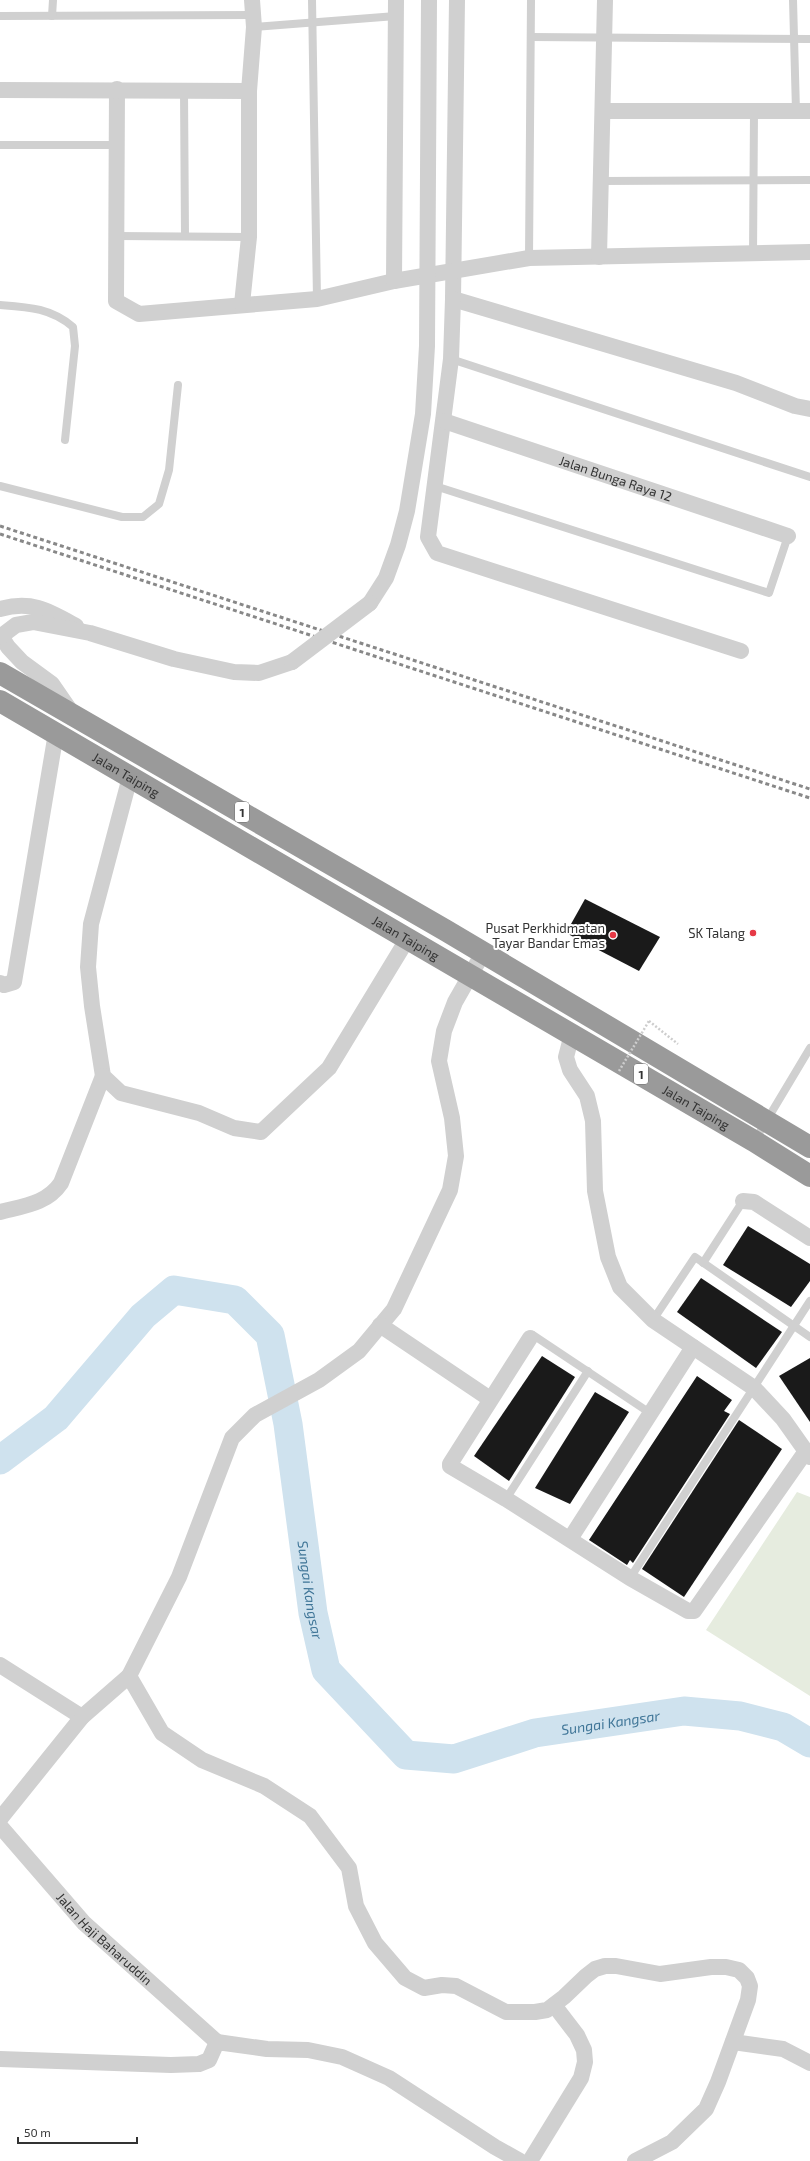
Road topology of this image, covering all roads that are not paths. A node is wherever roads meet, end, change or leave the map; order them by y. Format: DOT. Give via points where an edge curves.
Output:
graph roads {
  1 [pos="53,0"];
  2 [pos="312,0"];
  3 [pos="396,0"];
  4 [pos="429,0"];
  5 [pos="457,0"];
  6 [pos="531,0"];
  7 [pos="605,0"];
  8 [pos="793,0"];
  9 [pos="253,14"];
  10 [pos="0,16"];
  11 [pos="52,16"];
  12 [pos="396,16"];
  13 [pos="310,22"];
  14 [pos="531,37"];
  15 [pos="604,38"];
  16 [pos="794,39"];
  17 [pos="810,39"];
  18 [pos="117,89"];
  19 [pos="0,90"];
  20 [pos="249,90"];
  21 [pos="184,91"];
  22 [pos="603,111"];
  23 [pos="803,111"];
  24 [pos="754,112"];
  25 [pos="0,145"];
  26 [pos="118,145"];
  27 [pos="810,180"];
  28 [pos="601,181"];
  29 [pos="753,181"];
  30 [pos="117,236"];
  31 [pos="185,236"];
  32 [pos="249,236"];
  33 [pos="810,252"];
  34 [pos="753,254"];
  35 [pos="599,257"];
  36 [pos="529,258"];
  37 [pos="455,270"];
  38 [pos="426,276"];
  39 [pos="394,281"];
  40 [pos="453,298"];
  41 [pos="317,299"];
  42 [pos="242,304"];
  43 [pos="0,305"];
  44 [pos="451,359"];
  45 [pos="178,385"];
  46 [pos="810,409"];
  47 [pos="444,422"];
  48 [pos="65,440"];
  49 [pos="810,476"];
  50 [pos="0,486"];
  51 [pos="435,486"];
  52 [pos="788,536"];
  53 [pos="0,609"];
  54 [pos="90,634"];
  55 [pos="0,637"];
  56 [pos="741,650"];
  57 [pos="0,673"];
  58 [pos="0,702"];
  59 [pos="74,715"];
  60 [pos="56,733"];
  61 [pos="130,777"];
  62 [pos="408,938"];
  63 [pos="483,953"];
  64 [pos="470,974"];
  65 [pos="0,983"];
  66 [pos="572,1034"];
  67 [pos="810,1048"];
  68 [pos="103,1076"];
  69 [pos="767,1121"];
  70 [pos="754,1141"];
  71 [pos="810,1147"];
  72 [pos="810,1176"];
  73 [pos="743,1201"];
  74 [pos="0,1212"];
  75 [pos="810,1238"];
  76 [pos="703,1263"];
  77 [pos="810,1301"];
  78 [pos="652,1320"];
  79 [pos="380,1325"];
  80 [pos="794,1326"];
  81 [pos="810,1337"];
  82 [pos="530,1338"];
  83 [pos="692,1347"];
  84 [pos="588,1371"];
  85 [pos="754,1388"];
  86 [pos="490,1399"];
  87 [pos="650,1413"];
  88 [pos="808,1454"];
  89 [pos="506,1500"];
  90 [pos="570,1540"];
  91 [pos="630,1578"];
  92 [pos="0,1664"];
  93 [pos="129,1676"];
  94 [pos="82,1717"];
  95 [pos="0,1819"];
  96 [pos="0,1826"];
  97 [pos="554,2005"];
  98 [pos="732,2042"];
  99 [pos="214,2050"];
  100 [pos="0,2059"];
  101 [pos="810,2063"];
  102 [pos="520,2161"];
  103 [pos="530,2161"];
  104 [pos="635,2161"];
  1 -- 11 [label="lane"];
  2 -- 13 [label="lane"];
  3 -- 12 [label="street"];
  4 -- 38 [label="street"];
  5 -- 37 [label="street"];
  6 -- 14 [label="lane"];
  7 -- 15 [label="street"];
  8 -- 16 [label="lane"];
  9 -- 11 [label="lane"];
  9 -- 13 [label="lane"];
  9 -- 20 [label="street"];
  10 -- 11 [label="lane"];
  12 -- 13 [label="lane"];
  12 -- 39 [label="street"];
  13 -- 41 [label="lane"];
  14 -- 15 [label="lane"];
  14 -- 36 [label="lane"];
  15 -- 16 [label="lane"];
  15 -- 22 [label="street"];
  16 -- 17 [label="lane"];
  16 -- 23 [label="lane"];
  18 -- 19 [label="street"];
  18 -- 21 [label="street"];
  18 -- 26 [label="street"];
  20 -- 21 [label="street"];
  20 -- 32 [label="street"];
  21 -- 31 [label="lane"];
  22 -- 24 [label="street"];
  22 -- 28 [label="street"];
  23 -- 24 [label="street"];
  24 -- 29 [label="lane"];
  25 -- 26 [label="lane"];
  26 -- 30 [label="street"];
  27 -- 29 [label="lane"];
  28 -- 29 [label="lane"];
  28 -- 35 [label="street"];
  29 -- 34 [label="lane"];
  30 -- 31 [label="lane"];
  30 -- 42 [label="street" via="116,301 139,314"];
  31 -- 32 [label="lane"];
  32 -- 42 [label="street"];
  33 -- 34 [label="street"];
  34 -- 35 [label="street"];
  35 -- 36 [label="street"];
  36 -- 37 [label="street"];
  37 -- 38 [label="street"];
  37 -- 40 [label="street"];
  38 -- 39 [label="street"];
  38 -- 54 [label="street, bridge" via="427,346 423,414 398,545 386,578 370,603 292,662 260,673 234,672 201,666"];
  39 -- 41 [label="street"];
  40 -- 44 [label="street"];
  40 -- 46 [label="street" via="736,383 795,406"];
  41 -- 42 [label="street"];
  43 -- 48 [label="lane" via="35,308 61,317 73,327 75,346"];
  44 -- 47 [label="street"];
  44 -- 49 [label="lane"];
  45 -- 50 [label="lane" via="169,470 159,504 143,517 122,517"];
  47 -- 51 [label="street"];
  47 -- 52 [label="street, Jalan Bunga Raya 12"];
  51 -- 52 [label="lane" via="769,592"];
  51 -- 56 [label="street" via="428,537 437,553"];
  53 -- 54 [label="street" via="13,605 44,608"];
  54 -- 55 [label="street" via="33,622 16,626"];
  55 -- 59 [label="street" via="22,662 52,684"];
  57 -- 59 [label="highway, Jalan Taiping / 1"];
  58 -- 60 [label="highway, Jalan Taiping / 1"];
  59 -- 63 [label="highway, Jalan Taiping / 1"];
  60 -- 61 [label="highway, Jalan Taiping / 1"];
  60 -- 65 [label="street" via="14,982 4,985"];
  61 -- 62 [label="highway, Jalan Taiping / 1"];
  61 -- 68 [label="street" via="91,924 88,967"];
  62 -- 64 [label="highway, Jalan Taiping / 1"];
  62 -- 68 [label="street" via="329,1068 261,1132 234,1128 199,1113 121,1093"];
  63 -- 64 [label="street"];
  63 -- 69 [label="highway, Jalan Taiping / 1"];
  64 -- 66 [label="highway, Jalan Taiping / 1"];
  64 -- 79 [label="street" via="455,1002 444,1031 439,1061 452,1118 456,1156 450,1190 394,1309"];
  66 -- 70 [label="highway, Jalan Taiping / 1"];
  66 -- 78 [label="street" via="566,1057 570,1070 587,1096 593,1122 595,1191 608,1257 620,1287"];
  67 -- 69 [label="lane"];
  68 -- 74 [label="street" via="56,1191 41,1202"];
  69 -- 70 [label="lane"];
  69 -- 71 [label="highway, Jalan Taiping / 1"];
  70 -- 72 [label="highway, Jalan Taiping / 1"];
  73 -- 75 [label="street" via="754,1202"];
  73 -- 76 [label="lane"];
  76 -- 78 [label="lane" via="695,1258"];
  76 -- 80 [label="lane"];
  77 -- 80 [label="lane"];
  78 -- 83 [label="street"];
  79 -- 86 [label="street"];
  79 -- 93 [label="street" via="359,1351 319,1380 255,1415 232,1438 179,1577"];
  80 -- 81 [label="lane"];
  80 -- 85 [label="lane"];
  82 -- 84 [label="lane" via="533,1335"];
  82 -- 86 [label="street"];
  83 -- 85 [label="street"];
  83 -- 87 [label="street"];
  84 -- 87 [label="lane"];
  84 -- 89 [label="lane"];
  85 -- 88 [label="street" via="783,1419"];
  85 -- 91 [label="lane"];
  86 -- 89 [label="street" via="450,1466"];
  87 -- 90 [label="street"];
  88 -- 91 [label="street" via="694,1611 683,1609"];
  89 -- 90 [label="street"];
  90 -- 91 [label="street"];
  92 -- 94 [label="street"];
  93 -- 94 [label="street"];
  93 -- 97 [label="street" via="162,1733 202,1760 264,1786 310,1816 349,1868 356,1906 375,1943 404,1978 424,1988 456,1986 506,2012 535,2012 547,2010"];
  94 -- 95 [label="street"];
  96 -- 99 [label="street, Jalan Haji Baharuddin" via="84,1923"];
  97 -- 98 [label="street" via="586,1976 604,1966 660,1974 711,1967 738,1970 747,1978 750,1986 748,2000"];
  97 -- 103 [label="street" via="577,2035 584,2050 585,2062 581,2078"];
  98 -- 101 [label="street" via="783,2049"];
  98 -- 104 [label="street" via="706,2109 672,2142"];
  99 -- 100 [label="street" via="199,2064"];
  99 -- 102 [label="street" via="308,2050 348,2059 389,2078"];
}
